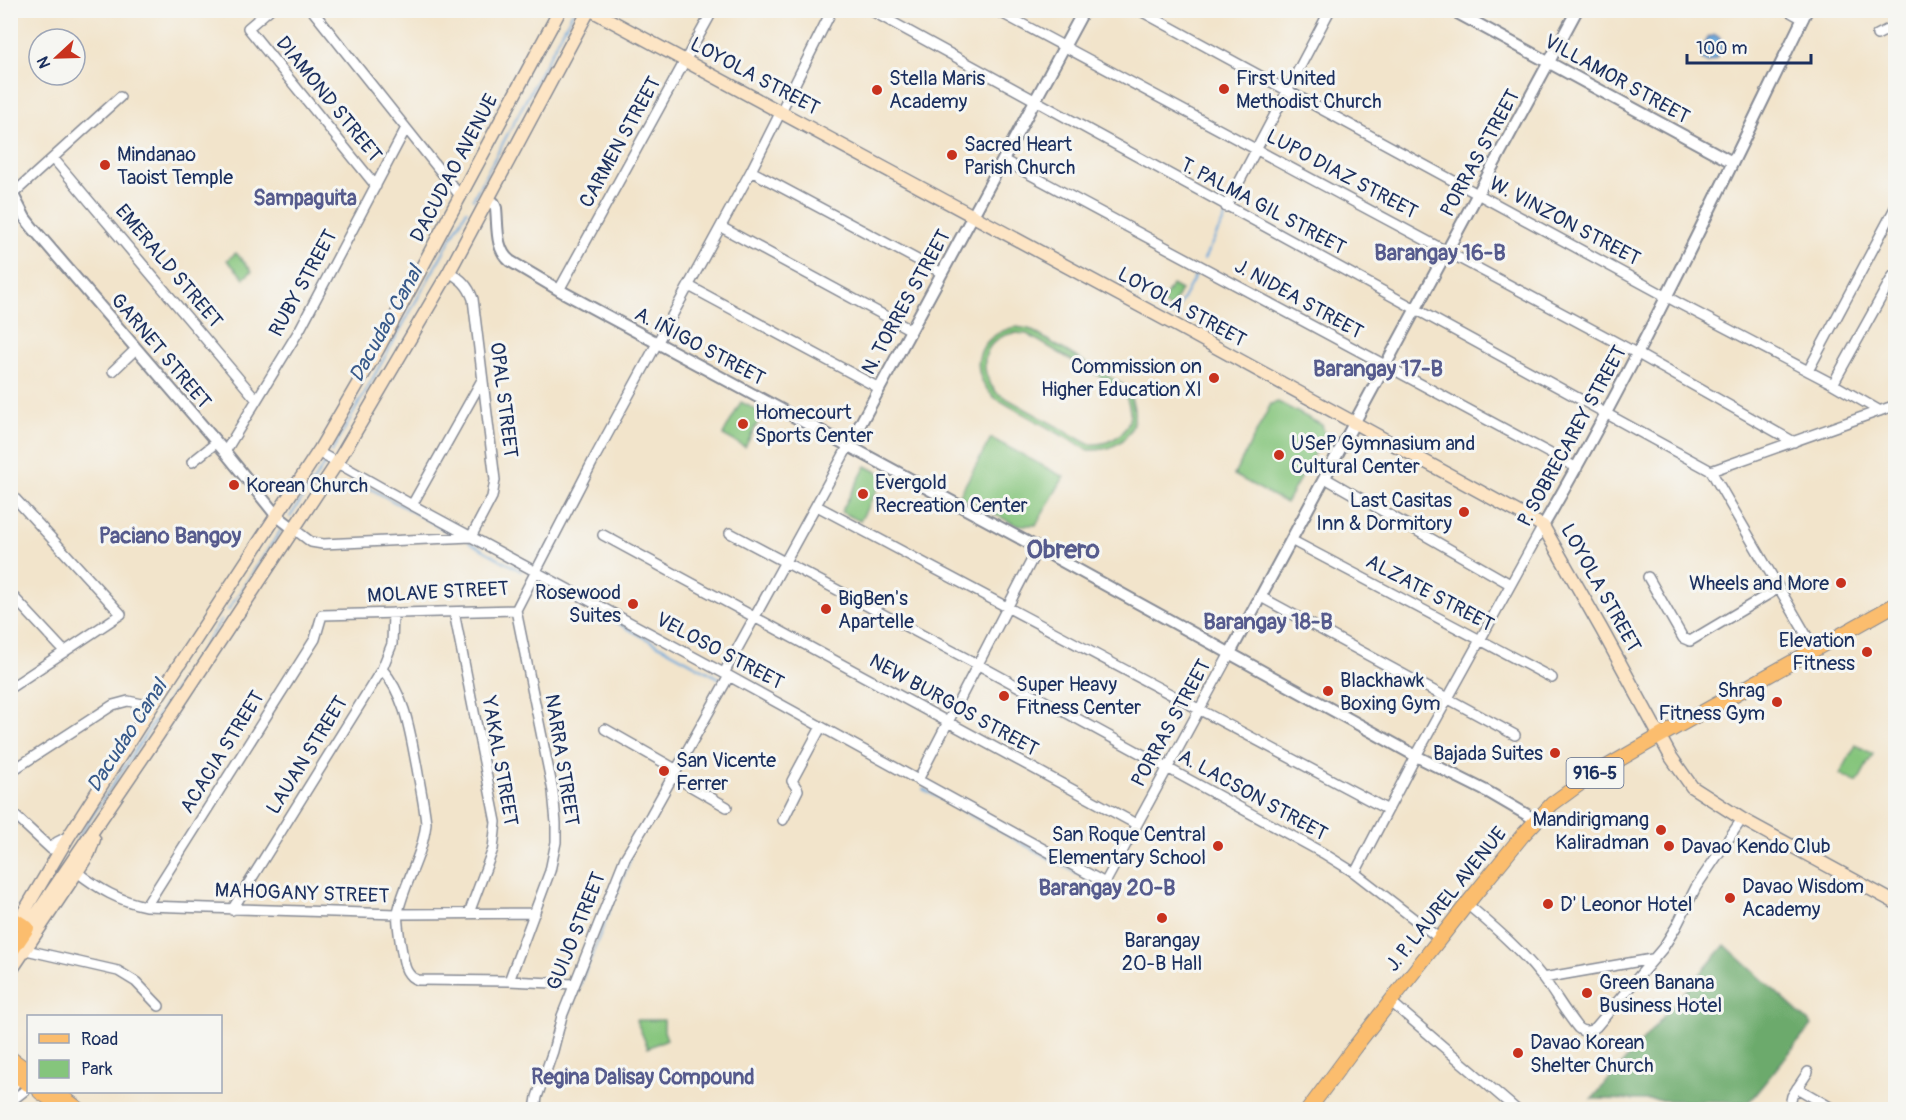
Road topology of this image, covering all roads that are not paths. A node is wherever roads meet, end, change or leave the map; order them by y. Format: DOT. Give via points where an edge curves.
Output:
graph roads {
  1 [pos="269,10"];
  2 [pos="312,10"];
  3 [pos="560,10"];
  4 [pos="590,10"];
  5 [pos="713,10"];
  6 [pos="832,10"];
  7 [pos="870,10"];
  8 [pos="996,10"];
  9 [pos="1084,10"];
  10 [pos="1139,10"];
  11 [pos="1330,10"];
  12 [pos="1452,10"];
  13 [pos="1577,10"];
  14 [pos="1787,10"];
  15 [pos="1805,15"];
  16 [pos="1896,25"];
  17 [pos="1877,34"];
  18 [pos="1064,47"];
  19 [pos="686,61"];
  20 [pos="1550,63"];
  21 [pos="1288,91"];
  22 [pos="120,97"];
  23 [pos="1036,102"];
  24 [pos="781,112"];
  25 [pos="406,128"];
  26 [pos="1257,149"];
  27 [pos="53,158"];
  28 [pos="1003,160"];
  29 [pos="1732,162"];
  30 [pos="751,171"];
  31 [pos="376,186"];
  32 [pos="12,191"];
  33 [pos="1478,195"];
  34 [pos="461,197"];
  35 [pos="489,199"];
  36 [pos="1896,206"];
  37 [pos="1226,207"];
  38 [pos="973,216"];
  39 [pos="721,227"];
  40 [pos="1447,252"];
  41 [pos="449,272"];
  42 [pos="942,273"];
  43 [pos="1893,276"];
  44 [pos="689,286"];
  45 [pos="559,290"];
  46 [pos="1668,297"];
  47 [pos="1416,309"];
  48 [pos="911,330"];
  49 [pos="657,343"];
  50 [pos="136,349"];
  51 [pos="1638,354"];
  52 [pos="1386,367"];
  53 [pos="113,371"];
  54 [pos="1808,371"];
  55 [pos="482,380"];
  56 [pos="1833,384"];
  57 [pos="879,388"];
  58 [pos="256,399"];
  59 [pos="1896,405"];
  60 [pos="1880,411"];
  61 [pos="1606,414"];
  62 [pos="1355,423"];
  63 [pos="1794,442"];
  64 [pos="216,443"];
  65 [pos="849,445"];
  66 [pos="225,452"];
  67 [pos="318,452"];
  68 [pos="192,462"];
  69 [pos="337,463"];
  70 [pos="1577,468"];
  71 [pos="1712,471"];
  72 [pos="1325,478"];
  73 [pos="10,493"];
  74 [pos="412,506"];
  75 [pos="817,506"];
  76 [pos="276,515"];
  77 [pos="1543,526"];
  78 [pos="294,529"];
  79 [pos="730,533"];
  80 [pos="603,535"];
  81 [pos="471,537"];
  82 [pos="1291,540"];
  83 [pos="1038,548"];
  84 [pos="786,562"];
  85 [pos="536,573"];
  86 [pos="1648,577"];
  87 [pos="1510,584"];
  88 [pos="1779,588"];
  89 [pos="10,593"];
  90 [pos="1261,597"];
  91 [pos="1896,604"];
  92 [pos="1008,608"];
  93 [pos="516,610"];
  94 [pos="213,612"];
  95 [pos="454,612"];
  96 [pos="393,613"];
  97 [pos="322,615"];
  98 [pos="755,616"];
  99 [pos="231,624"];
  100 [pos="1480,640"];
  101 [pos="1815,650"];
  102 [pos="65,652"];
  103 [pos="1229,655"];
  104 [pos="978,665"];
  105 [pos="382,669"];
  106 [pos="726,674"];
  107 [pos="1552,678"];
  108 [pos="10,688"];
  109 [pos="1449,698"];
  110 [pos="152,706"];
  111 [pos="1199,711"];
  112 [pos="948,722"];
  113 [pos="821,727"];
  114 [pos="606,729"];
  115 [pos="1515,735"];
  116 [pos="1660,736"];
  117 [pos="1416,756"];
  118 [pos="1168,769"];
  119 [pos="10,772"];
  120 [pos="675,773"];
  121 [pos="918,780"];
  122 [pos="727,807"];
  123 [pos="1388,810"];
  124 [pos="10,811"];
  125 [pos="1742,819"];
  126 [pos="783,820"];
  127 [pos="1536,820"];
  128 [pos="1136,824"];
  129 [pos="96,828"];
  130 [pos="69,836"];
  131 [pos="77,872"];
  132 [pos="1355,873"];
  133 [pos="1105,883"];
  134 [pos="1896,903"];
  135 [pos="1467,904"];
  136 [pos="146,906"];
  137 [pos="232,910"];
  138 [pos="535,913"];
  139 [pos="397,914"];
  140 [pos="469,914"];
  141 [pos="17,931"];
  142 [pos="1440,939"];
  143 [pos="10,952"];
  144 [pos="1652,959"];
  145 [pos="10,972"];
  146 [pos="1543,978"];
  147 [pos="509,981"];
  148 [pos="574,984"];
  149 [pos="1390,1001"];
  150 [pos="159,1006"];
  151 [pos="1808,1072"];
  152 [pos="19,1074"];
  153 [pos="1797,1088"];
  154 [pos="10,1092"];
  155 [pos="41,1093"];
  156 [pos="57,1093"];
  157 [pos="10,1102"];
  158 [pos="66,1110"];
  159 [pos="80,1110"];
  160 [pos="534,1110"];
  161 [pos="1308,1110"];
  162 [pos="1517,1110"];
  163 [pos="1789,1110"];
  164 [pos="1835,1110"];
  1 -- 31 [label="street, DIAMOND STREET" via="248,28"];
  2 -- 25 [label="street"];
  3 -- 34 [label="main road, DACUDAO AVENUE"];
  4 -- 19 [label="main road, LOYOLA STREET"];
  4 -- 35 [label="main road, DACUDAO AVENUE"];
  5 -- 19 [label="street, CARMEN STREET"];
  6 -- 24 [label="street, MOLAVE STREET"];
  7 -- 23 [label="street, T. PALMA GIL STREET"];
  8 -- 18 [label="street, LUPO DIAZ STREET"];
  9 -- 18 [label="street, N. TORRES STREET"];
  10 -- 21 [label="street, W. VINZON STREET"];
  11 -- 21 [label="street"];
  12 -- 20 [label="street, VILLAMOR STREET"];
  13 -- 20 [label="street, PORRAS STREET"];
  14 -- 15 [label="street"];
  15 -- 29 [label="street, P. SOBRECAREY STREET"];
  16 -- 17 [label="street"];
  18 -- 23 [label="street, N. TORRES STREET"];
  18 -- 26 [label="street, LUPO DIAZ STREET"];
  19 -- 24 [label="main road, LOYOLA STREET"];
  19 -- 45 [label="street, CARMEN STREET"];
  20 -- 29 [label="street, VILLAMOR STREET"];
  20 -- 33 [label="street, PORRAS STREET"];
  21 -- 26 [label="street"];
  21 -- 33 [label="street, W. VINZON STREET"];
  22 -- 27 [label="street"];
  23 -- 28 [label="street, N. TORRES STREET"];
  23 -- 37 [label="street, T. PALMA GIL STREET"];
  24 -- 30 [label="street, MOLAVE STREET"];
  24 -- 38 [label="main road, LOYOLA STREET"];
  25 -- 31 [label="street, RUBY STREET"];
  25 -- 34 [label="street"];
  26 -- 37 [label="street"];
  26 -- 40 [label="street, LUPO DIAZ STREET"];
  27 -- 32 [label="street"];
  27 -- 58 [label="street, EMERALD STREET"];
  28 -- 38 [label="street, N. TORRES STREET"];
  28 -- 52 [label="street, J. NIDEA STREET"];
  29 -- 46 [label="street, P. SOBRECAREY STREET"];
  30 -- 39 [label="street, MOLAVE STREET"];
  30 -- 42 [label="street"];
  31 -- 58 [label="street, RUBY STREET" via="300,329"];
  32 -- 50 [label="street, GARNET STREET" via="32,227"];
  33 -- 40 [label="street, PORRAS STREET"];
  33 -- 46 [label="street, W. VINZON STREET"];
  34 -- 67 [label="main road, DACUDAO AVENUE"];
  35 -- 41 [label="main road, DACUDAO AVENUE"];
  35 -- 45 [label="street, A. IÑIGO STREET" via="496,208 503,254"];
  36 -- 54 [label="street"];
  37 -- 47 [label="street, T. PALMA GIL STREET"];
  38 -- 42 [label="street, N. TORRES STREET"];
  38 -- 62 [label="main road, LOYOLA STREET"];
  39 -- 44 [label="street, MOLAVE STREET"];
  39 -- 48 [label="street"];
  40 -- 47 [label="street, PORRAS STREET"];
  40 -- 51 [label="street, LUPO DIAZ STREET"];
  41 -- 55 [label="street, OPAL STREET" via="467,285 473,299"];
  41 -- 69 [label="main road, DACUDAO AVENUE"];
  42 -- 48 [label="street, N. TORRES STREET"];
  43 -- 56 [label="street"];
  44 -- 49 [label="street, MOLAVE STREET"];
  44 -- 57 [label="street"];
  45 -- 49 [label="street, A. IÑIGO STREET"];
  46 -- 51 [label="street, P. SOBRECAREY STREET"];
  46 -- 54 [label="street, W. VINZON STREET"];
  47 -- 52 [label="street, PORRAS STREET"];
  47 -- 61 [label="street, T. PALMA GIL STREET"];
  48 -- 57 [label="street, N. TORRES STREET"];
  49 -- 65 [label="street, A. IÑIGO STREET"];
  49 -- 85 [label="street, MOLAVE STREET"];
  50 -- 53 [label="street"];
  50 -- 64 [label="street, GARNET STREET"];
  51 -- 61 [label="street, P. SOBRECAREY STREET"];
  51 -- 63 [label="street, LUPO DIAZ STREET"];
  52 -- 62 [label="street, PORRAS STREET"];
  52 -- 70 [label="street, J. NIDEA STREET"];
  54 -- 56 [label="street, W. VINZON STREET"];
  55 -- 74 [label="street"];
  55 -- 81 [label="street, OPAL STREET" via="495,480 492,497"];
  56 -- 60 [label="street, W. VINZON STREET"];
  57 -- 65 [label="street, N. TORRES STREET"];
  58 -- 66 [label="street, RUBY STREET"];
  59 -- 60 [label="street"];
  60 -- 63 [label="street"];
  61 -- 70 [label="street, P. SOBRECAREY STREET"];
  61 -- 71 [label="street, T. PALMA GIL STREET"];
  62 -- 72 [label="street, PORRAS STREET"];
  62 -- 77 [label="main road, LOYOLA STREET"];
  63 -- 71 [label="street"];
  64 -- 66 [label="street, GARNET STREET"];
  64 -- 68 [label="street"];
  65 -- 75 [label="street, N. TORRES STREET"];
  65 -- 83 [label="street, A. IÑIGO STREET"];
  66 -- 76 [label="street, GARNET STREET"];
  67 -- 69 [label="street, VELOSO STREET"];
  67 -- 76 [label="main road, DACUDAO AVENUE"];
  69 -- 74 [label="street, VELOSO STREET"];
  69 -- 78 [label="main road, DACUDAO AVENUE"];
  70 -- 77 [label="street, P. SOBRECAREY STREET"];
  71 -- 88 [label="street"];
  72 -- 82 [label="street, PORRAS STREET"];
  72 -- 87 [label="street"];
  73 -- 102 [label="street" via="121,614"];
  74 -- 81 [label="street, VELOSO STREET"];
  75 -- 84 [label="street, N. TORRES STREET"];
  75 -- 92 [label="street"];
  76 -- 78 [label="street, GARNET STREET"];
  76 -- 94 [label="main road, DACUDAO AVENUE"];
  77 -- 87 [label="street, P. SOBRECAREY STREET"];
  77 -- 116 [label="main road, LOYOLA STREET"];
  78 -- 81 [label="street" via="311,542 322,544"];
  78 -- 99 [label="main road, DACUDAO AVENUE"];
  79 -- 84 [label="street, A. LACSON STREET"];
  80 -- 98 [label="street, NEW BURGOS STREET"];
  81 -- 85 [label="street, VELOSO STREET"];
  82 -- 90 [label="street, PORRAS STREET"];
  82 -- 100 [label="street, ALZATE STREET"];
  83 -- 92 [label="street"];
  83 -- 103 [label="street, A. IÑIGO STREET"];
  84 -- 98 [label="street, N. TORRES STREET"];
  84 -- 104 [label="street, A. LACSON STREET"];
  85 -- 93 [label="street, MOLAVE STREET"];
  85 -- 106 [label="street, VELOSO STREET"];
  86 -- 88 [label="street" via="1683,638 1690,641"];
  87 -- 100 [label="street, P. SOBRECAREY STREET"];
  88 -- 101 [label="street"];
  89 -- 102 [label="street"];
  90 -- 103 [label="street, PORRAS STREET"];
  90 -- 109 [label="street"];
  91 -- 101 [label="main road, J. P. LAUREL AVENUE / 916-5"];
  92 -- 104 [label="street"];
  92 -- 111 [label="street"];
  93 -- 95 [label="street, MOLAVE STREET"];
  93 -- 138 [label="street, NARRA STREET" via="553,791 556,824 552,864"];
  94 -- 99 [label="main road"];
  94 -- 110 [label="main road, DACUDAO AVENUE"];
  95 -- 96 [label="street, MOLAVE STREET"];
  95 -- 140 [label="street, YAKAL STREET" via="496,822 493,849"];
  96 -- 97 [label="street, MOLAVE STREET"];
  96 -- 105 [label="street, LAUAN STREET" via="392,644"];
  97 -- 136 [label="street, ACACIA STREET" via="315,639"];
  98 -- 106 [label="street, N. TORRES STREET"];
  98 -- 112 [label="street, NEW BURGOS STREET"];
  99 -- 129 [label="main road, DACUDAO AVENUE"];
  100 -- 107 [label="street, ALZATE STREET"];
  100 -- 109 [label="street, P. SOBRECAREY STREET"];
  101 -- 116 [label="main road, J. P. LAUREL AVENUE / 916-5"];
  102 -- 108 [label="street"];
  103 -- 111 [label="street, PORRAS STREET"];
  103 -- 117 [label="street, A. IÑIGO STREET"];
  104 -- 112 [label="street"];
  104 -- 118 [label="street, A. LACSON STREET"];
  105 -- 137 [label="street, LAUAN STREET"];
  105 -- 139 [label="street" via="408,720 426,823"];
  106 -- 113 [label="street, VELOSO STREET"];
  106 -- 120 [label="street, N. TORRES STREET"];
  109 -- 115 [label="street"];
  109 -- 117 [label="street, P. SOBRECAREY STREET"];
  110 -- 119 [label="street" via="128,701 113,705"];
  110 -- 130 [label="main road, DACUDAO AVENUE"];
  111 -- 118 [label="street, PORRAS STREET"];
  111 -- 123 [label="street"];
  112 -- 121 [label="street"];
  112 -- 128 [label="street, NEW BURGOS STREET"];
  113 -- 121 [label="street, VELOSO STREET"];
  113 -- 126 [label="street" via="792,781 798,790"];
  114 -- 120 [label="street"];
  116 -- 125 [label="main road, LOYOLA STREET" via="1692,787"];
  116 -- 127 [label="main road, J. P. LAUREL AVENUE / 916-5" via="1589,777"];
  117 -- 123 [label="street, P. SOBRECAREY STREET"];
  117 -- 127 [label="street, A. IÑIGO STREET"];
  118 -- 128 [label="street, PORRAS STREET"];
  118 -- 132 [label="street, A. LACSON STREET"];
  120 -- 122 [label="street"];
  120 -- 148 [label="street, GUIJO STREET" via="630,849"];
  121 -- 133 [label="street, VELOSO STREET"];
  123 -- 132 [label="street, P. SOBRECAREY STREET"];
  124 -- 130 [label="street" via="51,849"];
  125 -- 134 [label="main road, LOYOLA STREET"];
  125 -- 144 [label="street"];
  127 -- 135 [label="main road, J. P. LAUREL AVENUE / 916-5"];
  128 -- 133 [label="street, PORRAS STREET"];
  129 -- 131 [label="main road, DACUDAO AVENUE" via="92,846"];
  129 -- 141 [label="main road, DACUDAO AVENUE"];
  130 -- 141 [label="main road, DACUDAO AVENUE"];
  131 -- 136 [label="street, MAHOGANY STREET" via="114,897"];
  131 -- 141 [label="main road, DACUDAO AVENUE"];
  132 -- 142 [label="street, A. LACSON STREET"];
  135 -- 142 [label="main road, J. P. LAUREL AVENUE / 916-5"];
  135 -- 146 [label="street"];
  136 -- 137 [label="street, MAHOGANY STREET"];
  137 -- 139 [label="street, MAHOGANY STREET"];
  138 -- 140 [label="street, MAHOGANY STREET"];
  138 -- 147 [label="street, NARRA STREET"];
  139 -- 140 [label="street, MAHOGANY STREET"];
  139 -- 147 [label="street" via="404,962 409,974 418,980"];
  141 -- 143 [label="main road"];
  141 -- 145 [label="main road, DACUDAO AVENUE"];
  141 -- 150 [label="street" via="118,971 136,982"];
  142 -- 149 [label="main road, J. P. LAUREL AVENUE / 916-5"];
  144 -- 146 [label="street"];
  144 -- 146 [label="street" via="1596,1027 1585,1032 1578,1028"];
  147 -- 148 [label="street"];
  148 -- 160 [label="street, GUIJO STREET"];
  149 -- 161 [label="main road, J. P. LAUREL AVENUE / 916-5"];
  149 -- 162 [label="street"];
  151 -- 153 [label="street"];
  152 -- 154 [label="street"];
  152 -- 157 [label="street"];
  153 -- 163 [label="street"];
  153 -- 164 [label="street"];
  155 -- 158 [label="main road"];
  156 -- 159 [label="main road"];
}
